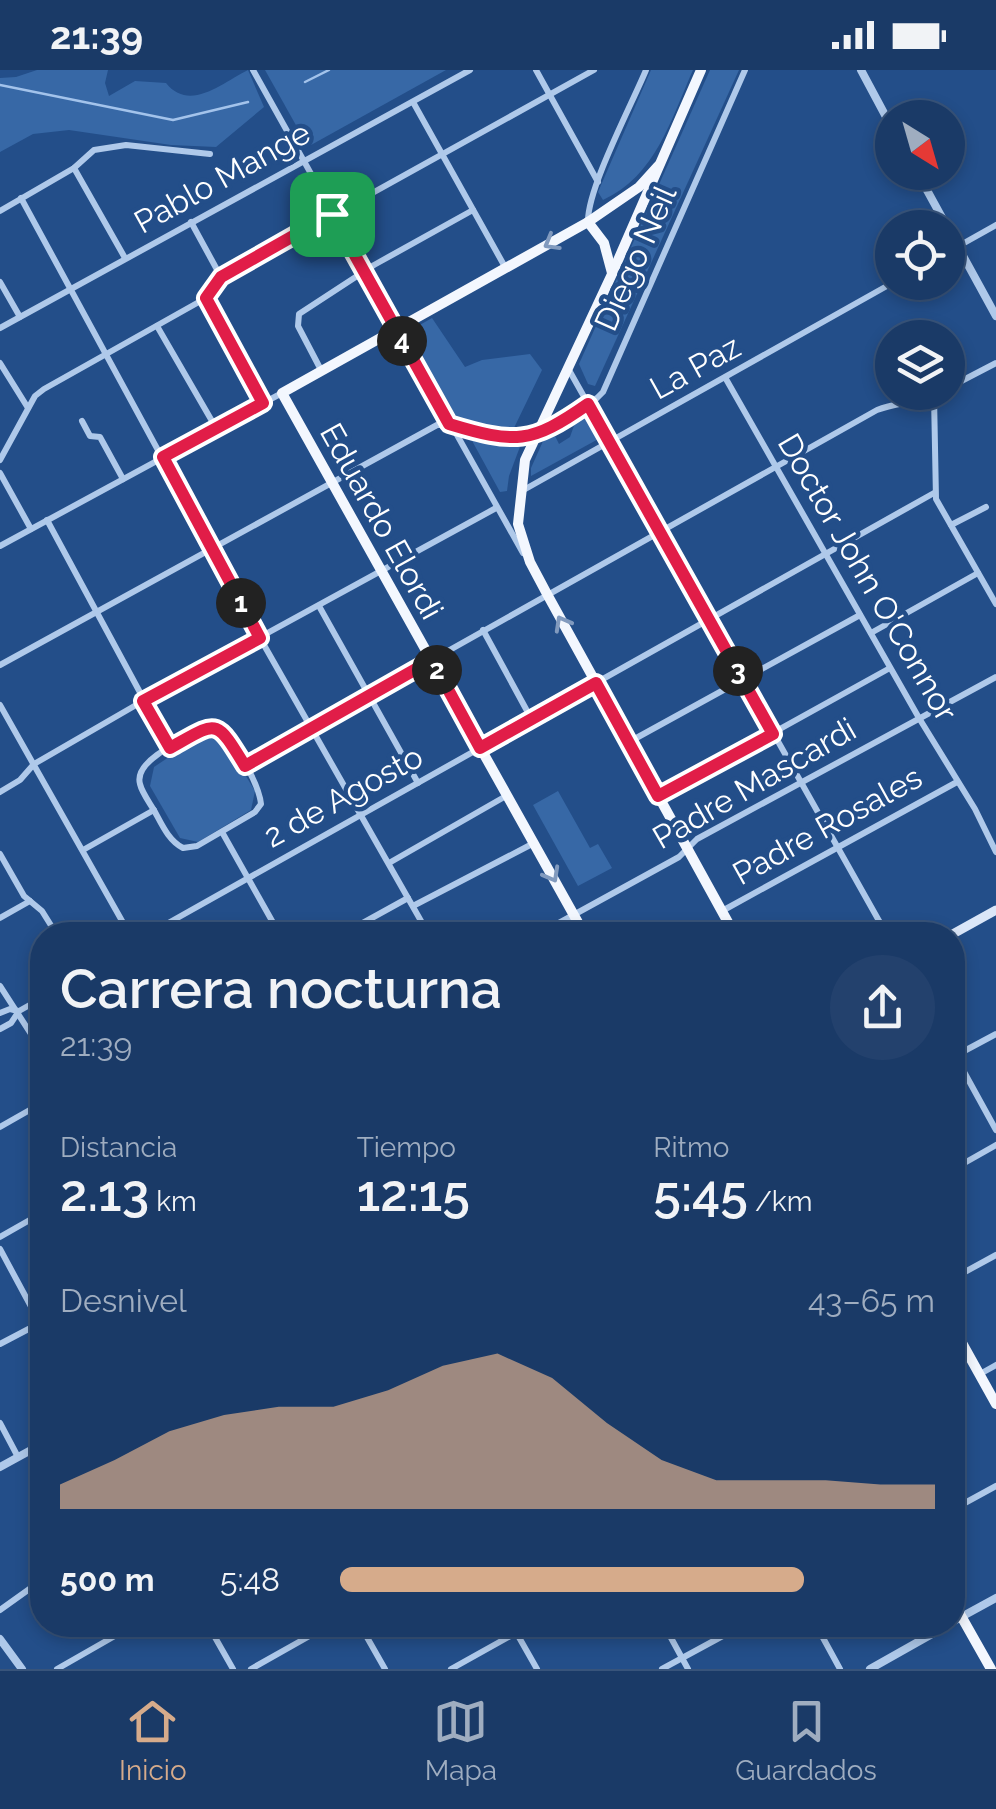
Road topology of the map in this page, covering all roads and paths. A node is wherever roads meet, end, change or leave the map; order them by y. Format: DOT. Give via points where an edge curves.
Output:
graph roads {
  1 [pos="253,70"];
  2 [pos="470,70"];
  3 [pos="536,70"];
  4 [pos="594,70"];
  5 [pos="646,70"];
  6 [pos="701,70"];
  7 [pos="745,70"];
  8 [pos="861,70"];
  9 [pos="549,95"];
  10 [pos="877,100"];
  11 [pos="412,102"];
  12 [pos="210,154"];
  13 [pos="442,154"];
  14 [pos="304,160"];
  15 [pos="658,166"];
  16 [pos="74,168"];
  17 [pos="598,182"];
  18 [pos="22,198"];
  19 [pos="474,210"];
  20 [pos="0,211"];
  21 [pos="332,214"];
  22 [pos="191,222"];
  23 [pos="588,222"];
  24 [pos="996,224"];
  25 [pos="965,242"];
  26 [pos="125,258"];
  27 [pos="965,259"];
  28 [pos="506,268"];
  29 [pos="365,272"];
  30 [pos="612,274"];
  31 [pos="221,277"];
  32 [pos="0,282"];
  33 [pos="72,288"];
  34 [pos="875,293"];
  35 [pos="206,298"];
  36 [pos="996,316"];
  37 [pos="20,317"];
  38 [pos="156,326"];
  39 [pos="0,328"];
  40 [pos="396,329"];
  41 [pos="108,352"];
  42 [pos="996,362"];
  43 [pos="0,363"];
  44 [pos="568,368"];
  45 [pos="322,370"];
  46 [pos="726,378"];
  47 [pos="965,379"];
  48 [pos="282,393"];
  49 [pos="263,403"];
  50 [pos="588,404"];
  51 [pos="28,408"];
  52 [pos="877,410"];
  53 [pos="937,410"];
  54 [pos="82,421"];
  55 [pos="449,424"];
  56 [pos="216,429"];
  57 [pos="535,434"];
  58 [pos="612,442"];
  59 [pos="163,457"];
  60 [pos="0,460"];
  61 [pos="776,467"];
  62 [pos="0,473"];
  63 [pos="123,479"];
  64 [pos="332,482"];
  65 [pos="519,493"];
  66 [pos="934,493"];
  67 [pos="986,507"];
  68 [pos="496,508"];
  69 [pos="48,520"];
  70 [pos="951,525"];
  71 [pos="30,530"];
  72 [pos="660,530"];
  73 [pos="0,546"];
  74 [pos="212,549"];
  75 [pos="825,553"];
  76 [pos="530,562"];
  77 [pos="382,571"];
  78 [pos="978,573"];
  79 [pos="547,594"];
  80 [pos="996,604"];
  81 [pos="319,606"];
  82 [pos="95,612"];
  83 [pos="860,614"];
  84 [pos="709,618"];
  85 [pos="483,630"];
  86 [pos="871,633"];
  87 [pos="260,638"];
  88 [pos="432,660"];
  89 [pos="0,665"];
  90 [pos="890,668"];
  91 [pos="996,677"];
  92 [pos="743,680"];
  93 [pos="596,683"];
  94 [pos="370,694"];
  95 [pos="143,701"];
  96 [pos="0,705"];
  97 [pos="3,718"];
  98 [pos="919,718"];
  99 [pos="532,720"];
  100 [pos="312,726"];
  101 [pos="773,734"];
  102 [pos="629,742"];
  103 [pos="170,748"];
  104 [pos="480,748"];
  105 [pos="34,764"];
  106 [pos="245,766"];
  107 [pos="957,782"];
  108 [pos="418,783"];
  109 [pos="800,783"];
  110 [pos="0,792"];
  111 [pos="508,796"];
  112 [pos="658,796"];
  113 [pos="154,810"];
  114 [pos="362,814"];
  115 [pos="222,832"];
  116 [pos="534,843"];
  117 [pos="687,848"];
  118 [pos="837,848"];
  119 [pos="83,850"];
  120 [pos="996,852"];
  121 [pos="0,854"];
  122 [pos="390,863"];
  123 [pos="248,878"];
  124 [pos="408,898"];
  125 [pos="30,901"];
  126 [pos="413,906"];
  127 [pos="996,910"];
  128 [pos="722,912"];
  129 [pos="574,914"];
  130 [pos="0,918"];
  131 [pos="48,922"];
  132 [pos="123,922"];
  133 [pos="170,922"];
  134 [pos="273,922"];
  135 [pos="365,922"];
  136 [pos="422,922"];
  137 [pos="560,922"];
  138 [pos="578,922"];
  139 [pos="728,922"];
  140 [pos="880,922"];
  141 [pos="965,927"];
  142 [pos="0,986"];
  143 [pos="30,1005"];
  144 [pos="19,1011"];
  145 [pos="0,1013"];
  146 [pos="0,1029"];
  147 [pos="30,1030"];
  148 [pos="996,1034"];
  149 [pos="965,1050"];
  150 [pos="965,1075"];
  151 [pos="30,1110"];
  152 [pos="0,1127"];
  153 [pos="996,1130"];
  154 [pos="996,1146"];
  155 [pos="965,1163"];
  156 [pos="30,1221"];
  157 [pos="0,1237"];
  158 [pos="0,1249"];
  159 [pos="996,1255"];
  160 [pos="965,1272"];
  161 [pos="30,1305"];
  162 [pos="30,1330"];
  163 [pos="0,1344"];
  164 [pos="965,1348"];
  165 [pos="996,1365"];
  166 [pos="980,1374"];
  167 [pos="996,1404"];
  168 [pos="0,1423"];
  169 [pos="30,1450"];
  170 [pos="18,1457"];
  171 [pos="0,1467"];
  172 [pos="996,1486"];
  173 [pos="965,1503"];
  174 [pos="30,1589"];
  175 [pos="996,1598"];
  176 [pos="0,1610"];
  177 [pos="965,1615"];
  178 [pos="965,1635"];
  179 [pos="113,1637"];
  180 [pos="215,1637"];
  181 [pos="308,1637"];
  182 [pos="367,1637"];
  183 [pos="501,1637"];
  184 [pos="519,1637"];
  185 [pos="671,1637"];
  186 [pos="721,1637"];
  187 [pos="823,1637"];
  188 [pos="926,1637"];
  189 [pos="0,1639"];
  190 [pos="682,1658"];
  191 [pos="22,1669"];
  192 [pos="57,1669"];
  193 [pos="233,1669"];
  194 [pos="251,1669"];
  195 [pos="385,1669"];
  196 [pos="451,1669"];
  197 [pos="537,1669"];
  198 [pos="662,1669"];
  199 [pos="688,1669"];
  200 [pos="840,1669"];
  201 [pos="870,1669"];
  202 [pos="991,1669"];
  1 -- 14 [label="street"];
  2 -- 11 [label="street, Pablo Mange"];
  3 -- 9 [label="street"];
  4 -- 9 [label="street"];
  5 -- 17 [label="street, Diego Neil"];
  6 -- 15 [label="main road"];
  7 -- 50 [label="street, Diego Neil" via="603,392"];
  8 -- 10 [label="street"];
  9 -- 13 [label="street"];
  9 -- 17 [label="street"];
  11 -- 13 [label="street"];
  11 -- 14 [label="street, Pablo Mange"];
  12 -- 16 [label="street" via="115,145 94,150"];
  13 -- 19 [label="street"];
  13 -- 21 [label="street"];
  14 -- 21 [label="street"];
  14 -- 22 [label="street, Pablo Mange"];
  15 -- 23 [label="main road"];
  15 -- 30 [label="main road"];
  16 -- 18 [label="street"];
  16 -- 26 [label="street"];
  17 -- 23 [label="street, Diego Neil"];
  18 -- 20 [label="street"];
  18 -- 33 [label="street"];
  19 -- 28 [label="street"];
  19 -- 29 [label="street"];
  21 -- 29 [label="street"];
  21 -- 31 [label="street"];
  22 -- 26 [label="street, Pablo Mange"];
  22 -- 31 [label="street"];
  23 -- 28 [label="main road, one-way"];
  23 -- 30 [label="main road" via="604,243"];
  24 -- 25 [label="street"];
  26 -- 33 [label="street, Pablo Mange"];
  27 -- 36 [label="street"];
  28 -- 40 [label="main road"];
  29 -- 40 [label="street"];
  29 -- 45 [label="street" via="299,314 298,326"];
  30 -- 44 [label="main road"];
  31 -- 35 [label="street"];
  32 -- 37 [label="street"];
  33 -- 37 [label="street, Pablo Mange"];
  33 -- 41 [label="street"];
  34 -- 46 [label="street, La Paz"];
  35 -- 38 [label="street"];
  35 -- 49 [label="street"];
  37 -- 39 [label="street, Pablo Mange"];
  38 -- 41 [label="street"];
  38 -- 56 [label="street"];
  40 -- 45 [label="main road"];
  40 -- 55 [label="street"];
  41 -- 51 [label="street" via="44,389"];
  41 -- 59 [label="street"];
  42 -- 47 [label="street"];
  43 -- 51 [label="street"];
  44 -- 50 [label="street"];
  44 -- 57 [label="main road"];
  45 -- 48 [label="main road"];
  46 -- 58 [label="street, La Paz"];
  46 -- 61 [label="street, Doctor John O'Connor"];
  48 -- 49 [label="street"];
  48 -- 64 [label="main road, Eduardo Elordi"];
  49 -- 56 [label="street"];
  50 -- 57 [label="street, Diego Neil"];
  50 -- 58 [label="street"];
  51 -- 60 [label="street"];
  52 -- 61 [label="street"];
  53 -- 66 [label="street"];
  54 -- 63 [label="street"];
  55 -- 57 [label="street" via="500,439"];
  55 -- 64 [label="street"];
  55 -- 68 [label="street"];
  56 -- 59 [label="street"];
  57 -- 65 [label="main road"];
  58 -- 65 [label="street, La Paz"];
  58 -- 72 [label="street"];
  59 -- 63 [label="street"];
  59 -- 74 [label="street"];
  61 -- 72 [label="street"];
  61 -- 75 [label="street, Doctor John O'Connor"];
  62 -- 71 [label="street"];
  63 -- 69 [label="street"];
  64 -- 74 [label="street"];
  64 -- 77 [label="main road, Eduardo Elordi"];
  65 -- 76 [label="main road" via="518,524"];
  66 -- 70 [label="street"];
  66 -- 75 [label="street, 2 de Agosto"];
  67 -- 70 [label="street"];
  68 -- 76 [label="street"];
  68 -- 77 [label="street"];
  69 -- 71 [label="street"];
  69 -- 82 [label="street"];
  70 -- 78 [label="street"];
  71 -- 73 [label="street"];
  72 -- 79 [label="street"];
  72 -- 84 [label="street"];
  74 -- 82 [label="street"];
  74 -- 87 [label="street"];
  75 -- 83 [label="street, Doctor John O'Connor"];
  75 -- 84 [label="street, 2 de Agosto"];
  76 -- 79 [label="main road"];
  77 -- 81 [label="street"];
  77 -- 88 [label="main road, Eduardo Elordi"];
  78 -- 80 [label="street"];
  78 -- 86 [label="street"];
  79 -- 85 [label="street"];
  93 -- 79 [label="main road, one-way"];
  81 -- 87 [label="street"];
  81 -- 94 [label="street"];
  82 -- 89 [label="street"];
  82 -- 95 [label="street"];
  83 -- 86 [label="street, Doctor John O'Connor"];
  83 -- 92 [label="street"];
  84 -- 92 [label="street"];
  84 -- 93 [label="street, 2 de Agosto"];
  85 -- 88 [label="street"];
  85 -- 99 [label="street"];
  86 -- 90 [label="street, Doctor John O'Connor"];
  87 -- 95 [label="street"];
  87 -- 100 [label="street"];
  88 -- 94 [label="street"];
  88 -- 104 [label="main road, Eduardo Elordi"];
  90 -- 98 [label="street, Doctor John O'Connor"];
  90 -- 101 [label="street"];
  91 -- 98 [label="street, Padre Mascardi"];
  92 -- 101 [label="street"];
  92 -- 102 [label="street"];
  93 -- 99 [label="street, 2 de Agosto"];
  93 -- 102 [label="main road"];
  94 -- 100 [label="street"];
  94 -- 108 [label="street"];
  95 -- 103 [label="street"];
  95 -- 105 [label="street"];
  96 -- 97 [label="street"];
  97 -- 105 [label="street"];
  98 -- 107 [label="street, Doctor John O'Connor"];
  98 -- 109 [label="street, Padre Mascardi"];
  99 -- 104 [label="street, 2 de Agosto"];
  100 -- 106 [label="street"];
  100 -- 114 [label="street"];
  101 -- 109 [label="street"];
  101 -- 112 [label="street"];
  102 -- 112 [label="main road"];
  103 -- 106 [label="street" via="216,727"];
  103 -- 113 [label="street" via="145,762 139,774"];
  104 -- 108 [label="street, 2 de Agosto"];
  104 -- 111 [label="main road, Eduardo Elordi"];
  105 -- 110 [label="street"];
  105 -- 119 [label="street"];
  106 -- 115 [label="street" via="261,804"];
  107 -- 118 [label="street, Padre Rosales"];
  107 -- 120 [label="street, Doctor John O'Connor"];
  108 -- 114 [label="street, 2 de Agosto"];
  109 -- 117 [label="street, Padre Mascardi"];
  109 -- 118 [label="street"];
  111 -- 116 [label="main road, Eduardo Elordi"];
  111 -- 122 [label="street"];
  112 -- 117 [label="main road"];
  113 -- 115 [label="street" via="183,848"];
  113 -- 119 [label="street"];
  114 -- 122 [label="street"];
  114 -- 123 [label="street, 2 de Agosto"];
  115 -- 123 [label="street"];
  116 -- 126 [label="street"];
  116 -- 129 [label="main road, Eduardo Elordi, one-way"];
  117 -- 128 [label="main road"];
  117 -- 129 [label="street, Padre Mascardi"];
  118 -- 128 [label="street, Padre Rosales"];
  118 -- 140 [label="street"];
  119 -- 132 [label="street"];
  121 -- 125 [label="street"];
  122 -- 124 [label="street"];
  123 -- 133 [label="street, 2 de Agosto"];
  123 -- 134 [label="street"];
  124 -- 126 [label="street"];
  124 -- 135 [label="street"];
  125 -- 130 [label="street"];
  125 -- 131 [label="street"];
  126 -- 136 [label="street"];
  127 -- 141 [label="main road"];
  128 -- 139 [label="main road"];
  129 -- 137 [label="street, Padre Mascardi"];
  129 -- 138 [label="main road, Eduardo Elordi"];
  142 -- 144 [label="street"];
  143 -- 144 [label="street"];
  144 -- 145 [label="street"];
  144 -- 146 [label="street"];
  144 -- 147 [label="street"];
  148 -- 149 [label="street"];
  150 -- 153 [label="street"];
  151 -- 152 [label="street"];
  154 -- 155 [label="street"];
  156 -- 157 [label="street"];
  158 -- 161 [label="street"];
  159 -- 160 [label="street"];
  162 -- 163 [label="street"];
  164 -- 166 [label="main road"];
  165 -- 166 [label="street"];
  166 -- 167 [label="main road"];
  168 -- 170 [label="street"];
  169 -- 170 [label="street"];
  170 -- 171 [label="street"];
  172 -- 173 [label="street"];
  174 -- 176 [label="street"];
  175 -- 177 [label="street"];
  178 -- 202 [label="main road"];
  179 -- 192 [label="street"];
  180 -- 193 [label="street"];
  181 -- 194 [label="street"];
  182 -- 195 [label="street"];
  183 -- 196 [label="street"];
  184 -- 197 [label="street"];
  185 -- 190 [label="street"];
  186 -- 190 [label="street"];
  187 -- 200 [label="street"];
  188 -- 201 [label="street"];
  189 -- 191 [label="street"];
  190 -- 198 [label="street"];
  190 -- 199 [label="street"];
}
